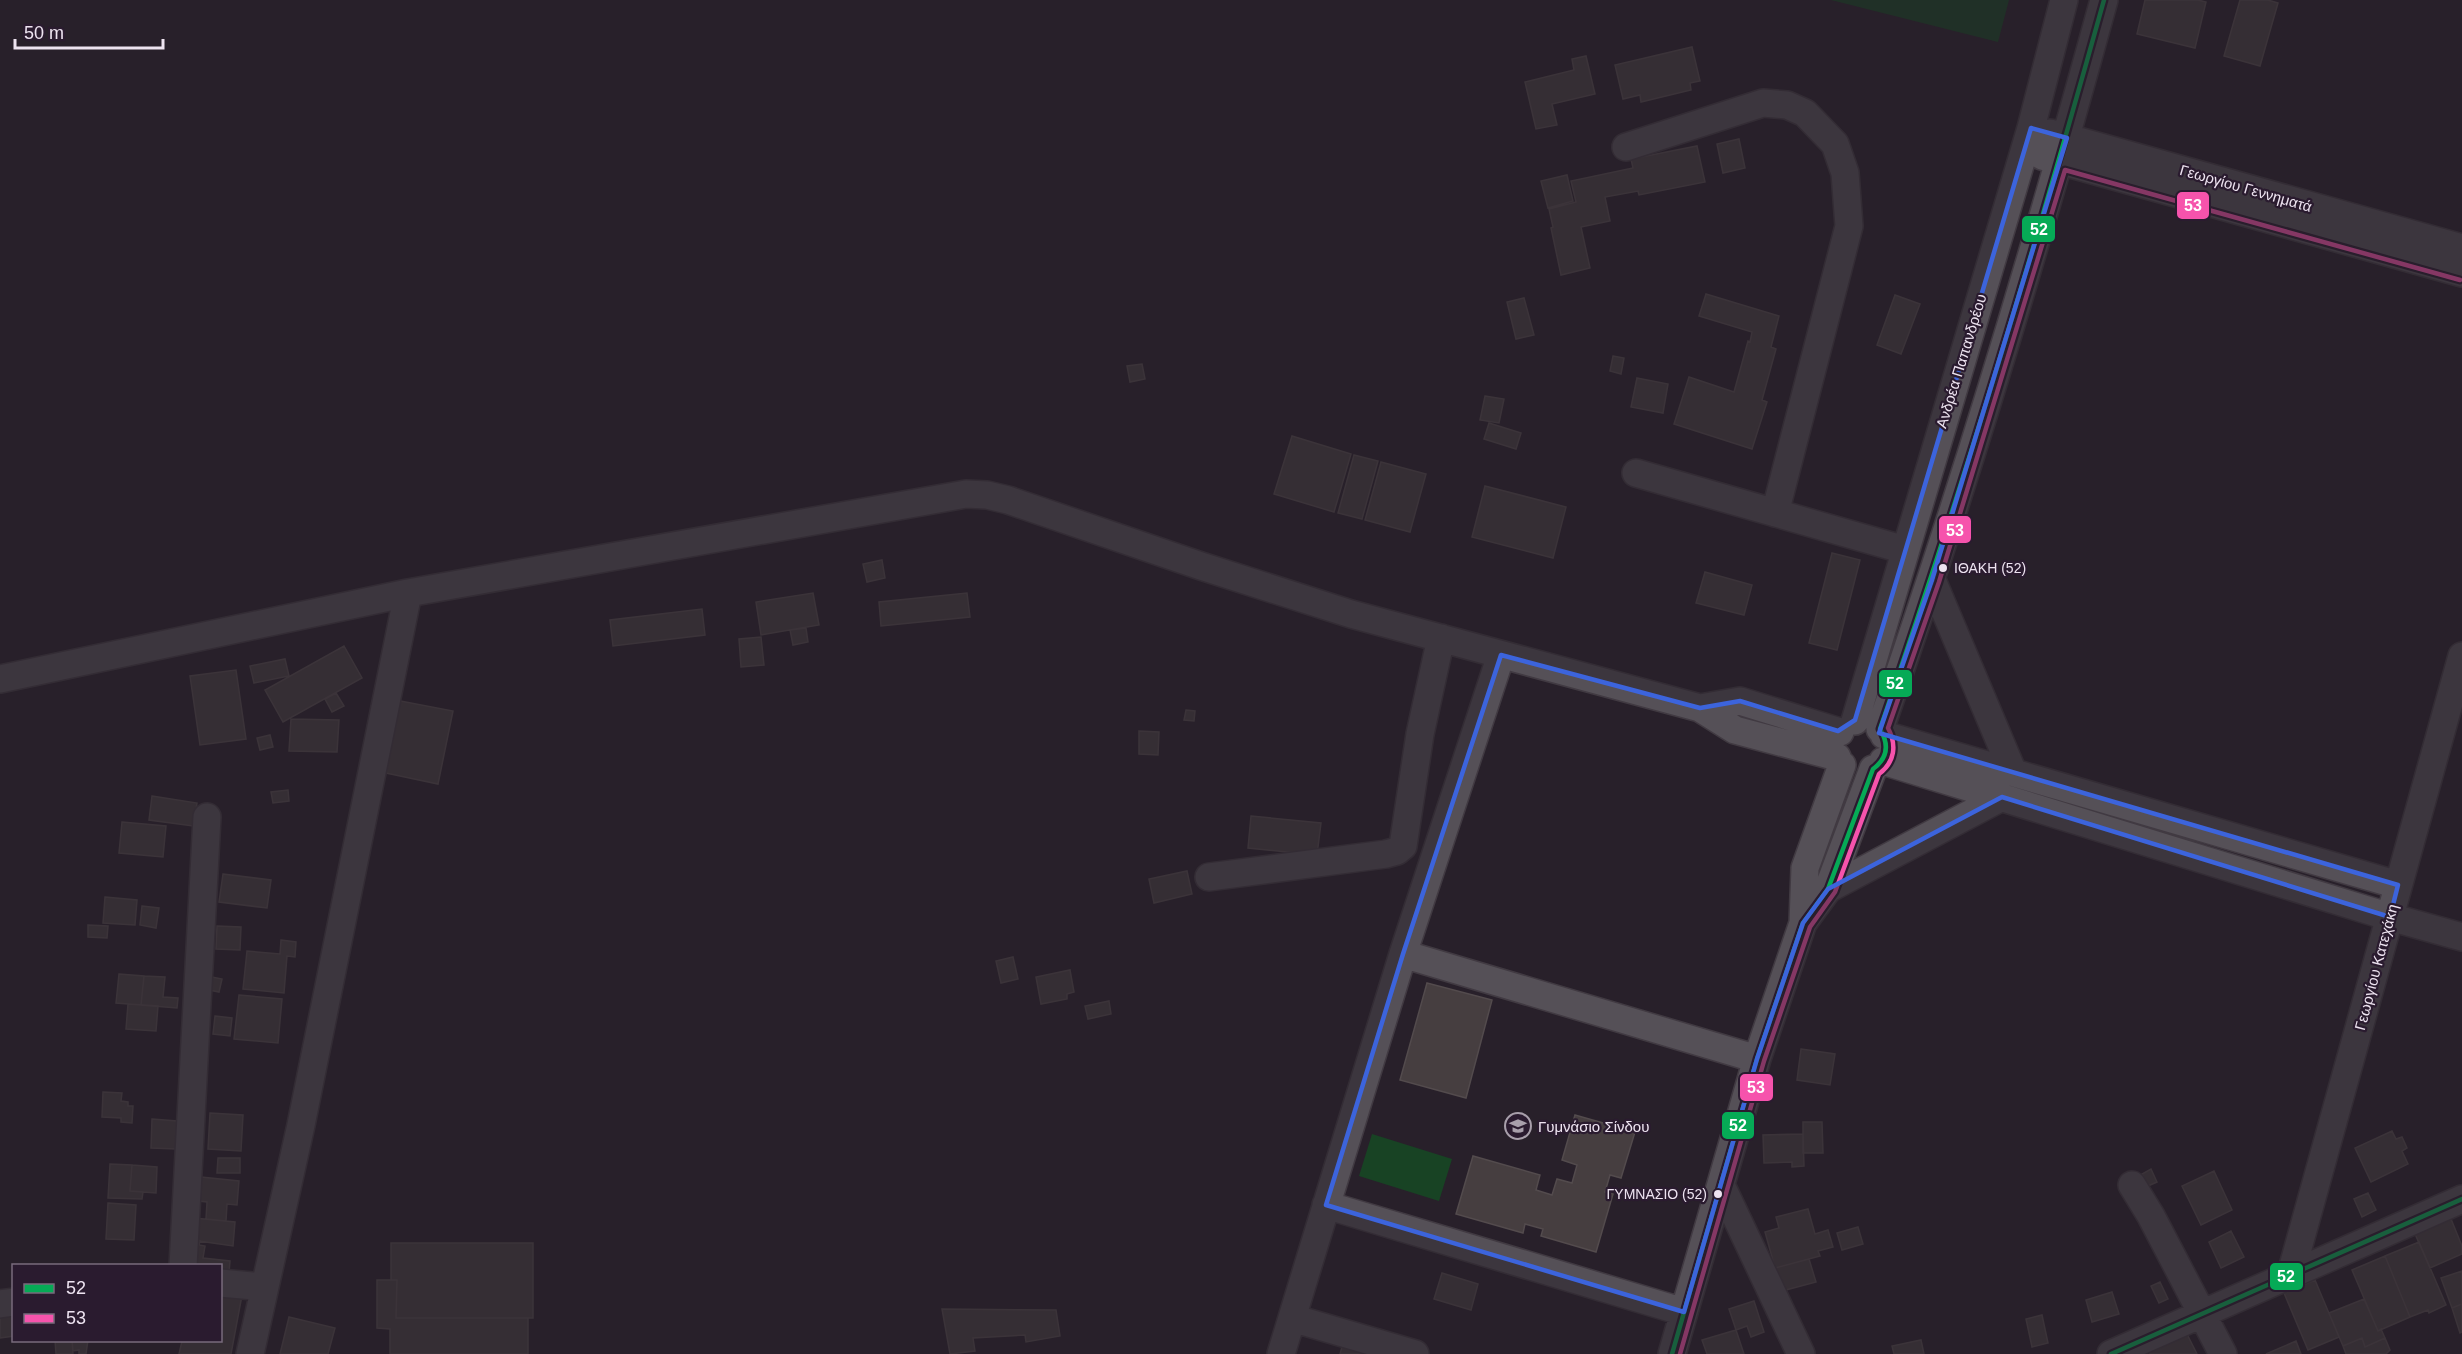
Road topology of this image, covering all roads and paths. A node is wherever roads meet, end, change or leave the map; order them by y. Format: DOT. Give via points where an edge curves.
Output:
graph roads {
  1 [pos="2064,0"];
  2 [pos="2104,0"];
  3 [pos="2027,139"];
  4 [pos="1626,147"];
  5 [pos="2063,149"];
  6 [pos="2462,248"];
  7 [pos="2462,273"];
  8 [pos="1636,473"];
  9 [pos="1775,513"];
  10 [pos="1905,550"];
  11 [pos="1932,580"];
  12 [pos="408,593"];
  13 [pos="1441,638"];
  14 [pos="1501,655"];
  15 [pos="2462,656"];
  16 [pos="0,679"];
  17 [pos="1862,746"];
  18 [pos="2012,771"];
  19 [pos="2002,797"];
  20 [pos="207,817"];
  21 [pos="2187,823"];
  22 [pos="2180,852"];
  23 [pos="1209,877"];
  24 [pos="2398,885"];
  25 [pos="1828,889"];
  26 [pos="2390,917"];
  27 [pos="1803,923"];
  28 [pos="2462,937"];
  29 [pos="1403,954"];
  30 [pos="1757,1059"];
  31 [pos="1721,1185"];
  32 [pos="2132,1185"];
  33 [pos="2462,1199"];
  34 [pos="1326,1205"];
  35 [pos="183,1264"];
  36 [pos="2290,1276"];
  37 [pos="222,1283"];
  38 [pos="265,1287"];
  39 [pos="1684,1312"];
  40 [pos="2203,1315"];
  41 [pos="1292,1318"];
  42 [pos="250,1354"];
  43 [pos="1281,1354"];
  44 [pos="1415,1354"];
  45 [pos="1672,1354"];
  46 [pos="1800,1354"];
  47 [pos="2111,1354"];
  48 [pos="2223,1354"];
  1 -- 3 [label="street, Ανδρέα Παπανδρέου"];
  2 -- 5 [label="street, Ανδρέα Παπανδρέου"];
  3 -- 5 [label="street, Γεωργίου Γεννηματά"];
  3 -- 10 [label="street, Ανδρέα Παπανδρέου"];
  4 -- 9 [label="street" via="1763,103 1786,105 1805,113 1835,144 1845,173 1849,226"];
  5 -- 6 [label="street, Γεωργίου Γεννηματά"];
  5 -- 7 [label="street, Γεωργίου Γεννηματά"];
  5 -- 11 [label="street, Ανδρέα Παπανδρέου"];
  8 -- 9 [label="street"];
  9 -- 10 [label="street"];
  10 -- 17 [label="street, Ανδρέα Παπανδρέου"];
  11 -- 17 [label="street, Ανδρέα Παπανδρέου"];
  11 -- 18 [label="street"];
  12 -- 13 [label="street" via="966,494 1008,500 1351,614"];
  12 -- 16 [label="street"];
  12 -- 38 [label="street"];
  13 -- 14 [label="street"];
  13 -- 23 [label="street" via="1420,734 1403,846 1386,854"];
  14 -- 17 [label="street" via="1700,708 1735,730"];
  14 -- 29 [label="street"];
  15 -- 24 [label="street, Γεωργίου Κατεχάκη"];
  17 -- 18 [label="street"];
  17 -- 19 [label="street"];
  17 -- 25 [label="street, Ανδρέα Παπανδρέου"];
  17 -- 27 [label="street, Ανδρέα Παπανδρέου" via="1805,868"];
  18 -- 21 [label="street"];
  19 -- 22 [label="street"];
  19 -- 25 [label="street"];
  20 -- 35 [label="street"];
  21 -- 22 [label="street"];
  21 -- 24 [label="street"];
  22 -- 26 [label="street"];
  24 -- 26 [label="street, Γεωργίου Κατεχάκη"];
  25 -- 27 [label="street, Ανδρέα Παπανδρέου"];
  26 -- 28 [label="street"];
  26 -- 36 [label="street, Γεωργίου Κατεχάκη"];
  27 -- 30 [label="street, Ανδρέα Παπανδρέου"];
  29 -- 30 [label="street"];
  29 -- 34 [label="street"];
  30 -- 31 [label="street, Ανδρέα Παπανδρέου"];
  31 -- 39 [label="street, Ανδρέα Παπανδρέου"];
  31 -- 46 [label="street"];
  32 -- 40 [label="street"];
  33 -- 36 [label="street"];
  34 -- 39 [label="street"];
  34 -- 41 [label="street"];
  36 -- 40 [label="street"];
  37 -- 38 [label="street"];
  38 -- 42 [label="street"];
  39 -- 45 [label="street, Ανδρέα Παπανδρέου"];
  40 -- 47 [label="street"];
  40 -- 48 [label="street"];
  41 -- 43 [label="street"];
  41 -- 44 [label="street"];
}
